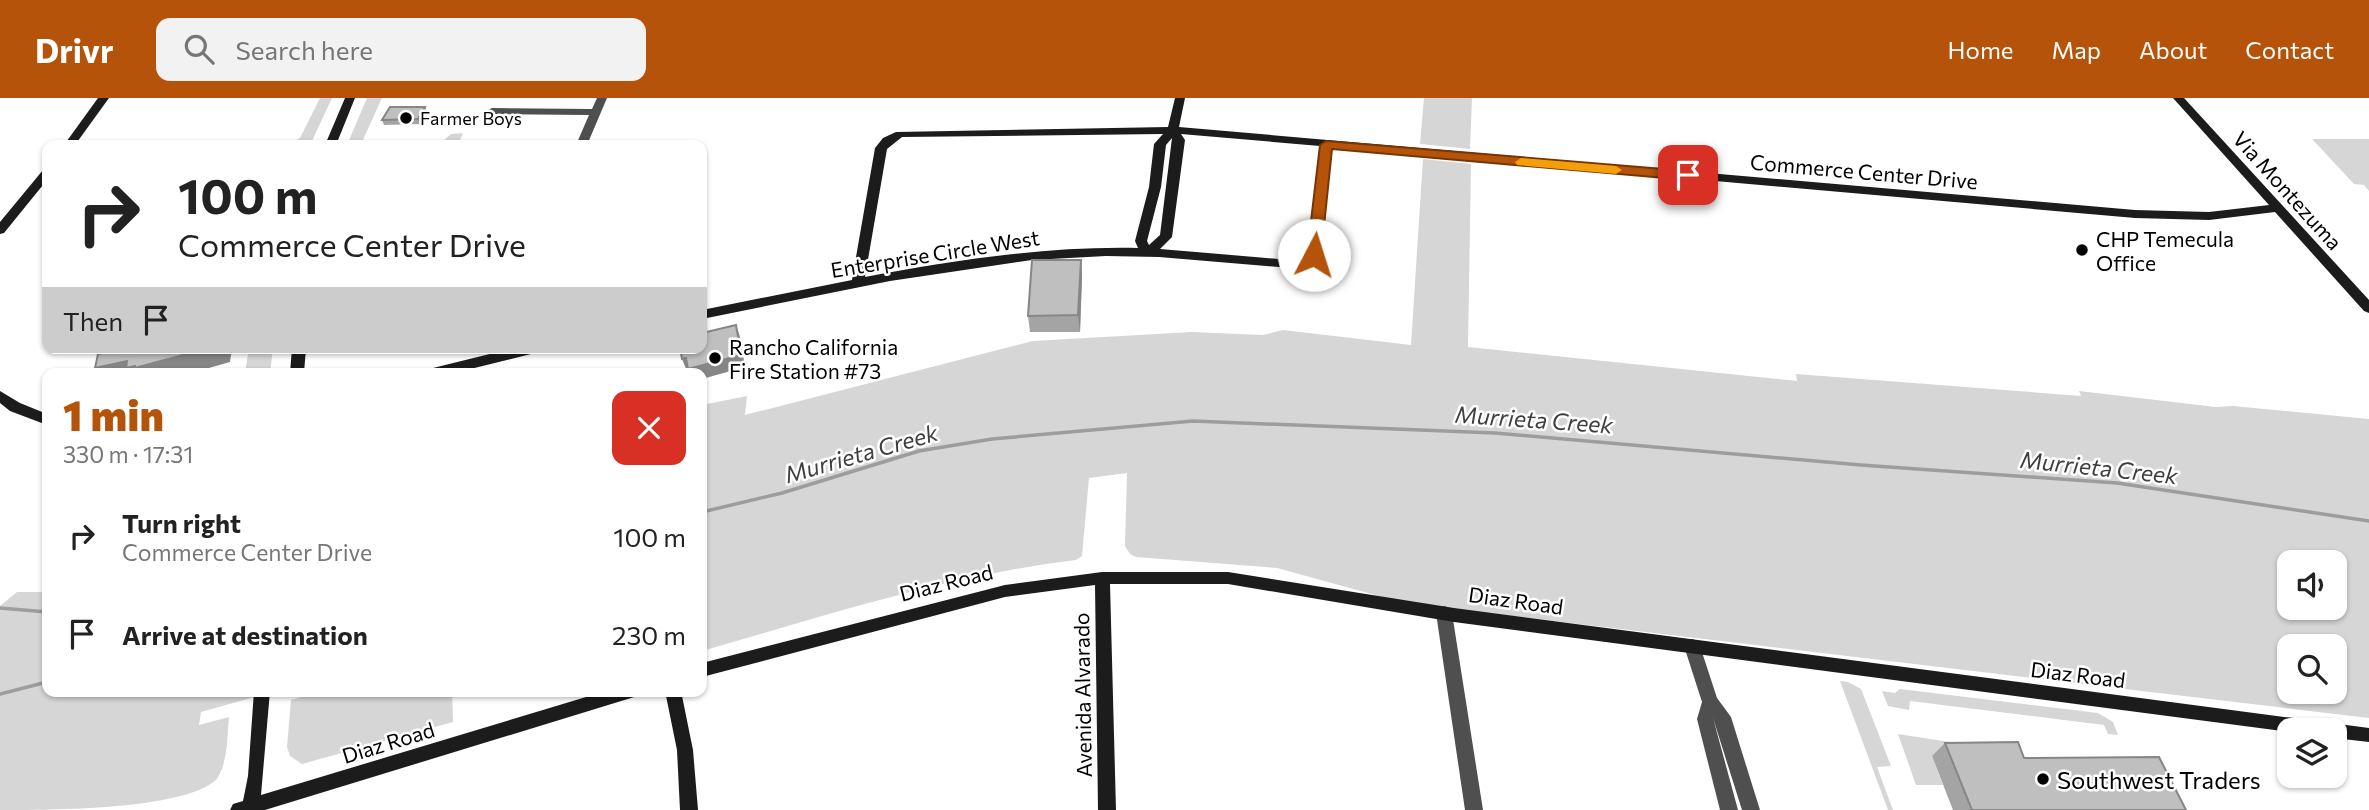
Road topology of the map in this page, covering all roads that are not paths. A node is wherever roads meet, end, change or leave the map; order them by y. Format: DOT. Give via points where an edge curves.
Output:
graph roads {
  1 [pos="104,98"];
  2 [pos="350,98"];
  3 [pos="602,98"];
  4 [pos="1180,98"];
  5 [pos="2178,98"];
  6 [pos="492,111"];
  7 [pos="596,111"];
  8 [pos="1173,130"];
  9 [pos="73,140"];
  10 [pos="332,140"];
  11 [pos="584,140"];
  12 [pos="1326,145"];
  13 [pos="42,179"];
  14 [pos="2280,208"];
  15 [pos="0,230"];
  16 [pos="1146,254"];
  17 [pos="858,284"];
  18 [pos="2369,308"];
  19 [pos="707,314"];
  20 [pos="511,354"];
  21 [pos="453,368"];
  22 [pos="0,396"];
  23 [pos="42,418"];
  24 [pos="1102,578"];
  25 [pos="1444,613"];
  26 [pos="1692,646"];
  27 [pos="707,669"];
  28 [pos="261,697"];
  29 [pos="611,697"];
  30 [pos="674,697"];
  31 [pos="1710,702"];
  32 [pos="2277,723"];
  33 [pos="2347,732"];
  34 [pos="2369,735"];
  35 [pos="247,809"];
  36 [pos="689,810"];
  37 [pos="1107,810"];
  38 [pos="1474,810"];
  39 [pos="1729,810"];
  40 [pos="1751,810"];
  1 -- 9 [label="street"];
  2 -- 10 [label="street"];
  3 -- 7 [label="street"];
  4 -- 8 [label="street"];
  5 -- 14 [label="street, Via Montezuma"];
  6 -- 7 [label="street"];
  7 -- 11 [label="street"];
  8 -- 12 [label="street, Commerce Center Drive"];
  8 -- 16 [label="street" via="1160,144 1142,241"];
  8 -- 16 [label="street" via="1179,140 1166,237"];
  8 -- 17 [label="street, Commerce Center Drive" via="900,134 881,148"];
  12 -- 14 [label="street, Commerce Center Drive" via="2136,214 2209,216"];
  12 -- 16 [label="street, Enterprise Circle West" via="1314,255 1306,261 1292,264"];
  13 -- 15 [label="street"];
  14 -- 18 [label="street, Via Montezuma"];
  16 -- 17 [label="street, Enterprise Circle West" via="1023,258"];
  17 -- 19 [label="street, Enterprise Circle West"];
  20 -- 21 [label="street"];
  22 -- 23 [label="street"];
  24 -- 25 [label="street, Diaz Road" via="1227,578"];
  24 -- 27 [label="street, Diaz Road" via="1005,591"];
  24 -- 37 [label="street, Avenida Alvarado"];
  25 -- 26 [label="street, Diaz Road"];
  25 -- 38 [label="street"];
  26 -- 31 [label="street"];
  26 -- 32 [label="street, Diaz Road"];
  28 -- 35 [label="street" via="256,776"];
  29 -- 35 [label="street, Diaz Road"];
  30 -- 36 [label="street" via="690,785"];
  31 -- 39 [label="street" via="1705,719"];
  31 -- 40 [label="street" via="1723,717"];
  33 -- 34 [label="street, Diaz Road"];
}
